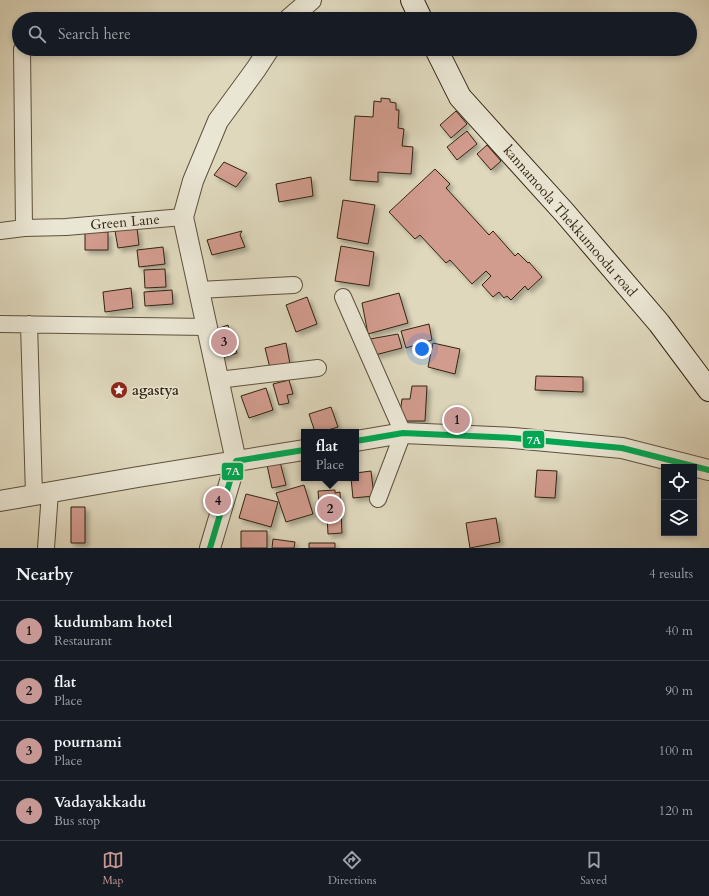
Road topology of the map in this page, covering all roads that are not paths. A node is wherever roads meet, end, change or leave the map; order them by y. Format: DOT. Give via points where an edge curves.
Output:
graph roads {
  1 [pos="310,0"];
  2 [pos="412,0"];
  3 [pos="296,12"];
  4 [pos="418,12"];
  5 [pos="22,56"];
  6 [pos="264,56"];
  7 [pos="440,56"];
  8 [pos="183,217"];
  9 [pos="24,228"];
  10 [pos="0,231"];
  11 [pos="294,285"];
  12 [pos="199,290"];
  13 [pos="342,297"];
  14 [pos="0,324"];
  15 [pos="29,324"];
  16 [pos="207,328"];
  17 [pos="318,368"];
  18 [pos="218,380"];
  19 [pos="709,390"];
  20 [pos="403,433"];
  21 [pos="359,440"];
  22 [pos="301,450"];
  23 [pos="236,461"];
  24 [pos="709,470"];
  25 [pos="42,494"];
  26 [pos="378,499"];
  27 [pos="0,501"];
  28 [pos="46,548"];
  29 [pos="210,548"];
  1 -- 3 [label="street"];
  2 -- 4 [label="main road"];
  5 -- 9 [label="street"];
  6 -- 8 [label="street" via="218,121 193,181"];
  7 -- 19 [label="main road, kannamoola Thekkumoodu road" via="460,97 660,323"];
  8 -- 9 [label="street, Green Lane"];
  8 -- 12 [label="street"];
  9 -- 10 [label="street, Green Lane"];
  11 -- 12 [label="street"];
  12 -- 16 [label="street"];
  13 -- 20 [label="street"];
  14 -- 15 [label="street"];
  15 -- 16 [label="street"];
  15 -- 25 [label="street"];
  16 -- 18 [label="street"];
  17 -- 18 [label="street"];
  18 -- 23 [label="street"];
  20 -- 21 [label="street"];
  20 -- 24 [label="street" via="512,438 622,448"];
  20 -- 26 [label="street"];
  22 -- 23 [label="street"];
  23 -- 25 [label="street"];
  23 -- 29 [label="street"];
  25 -- 27 [label="street"];
  25 -- 28 [label="street"];
}
